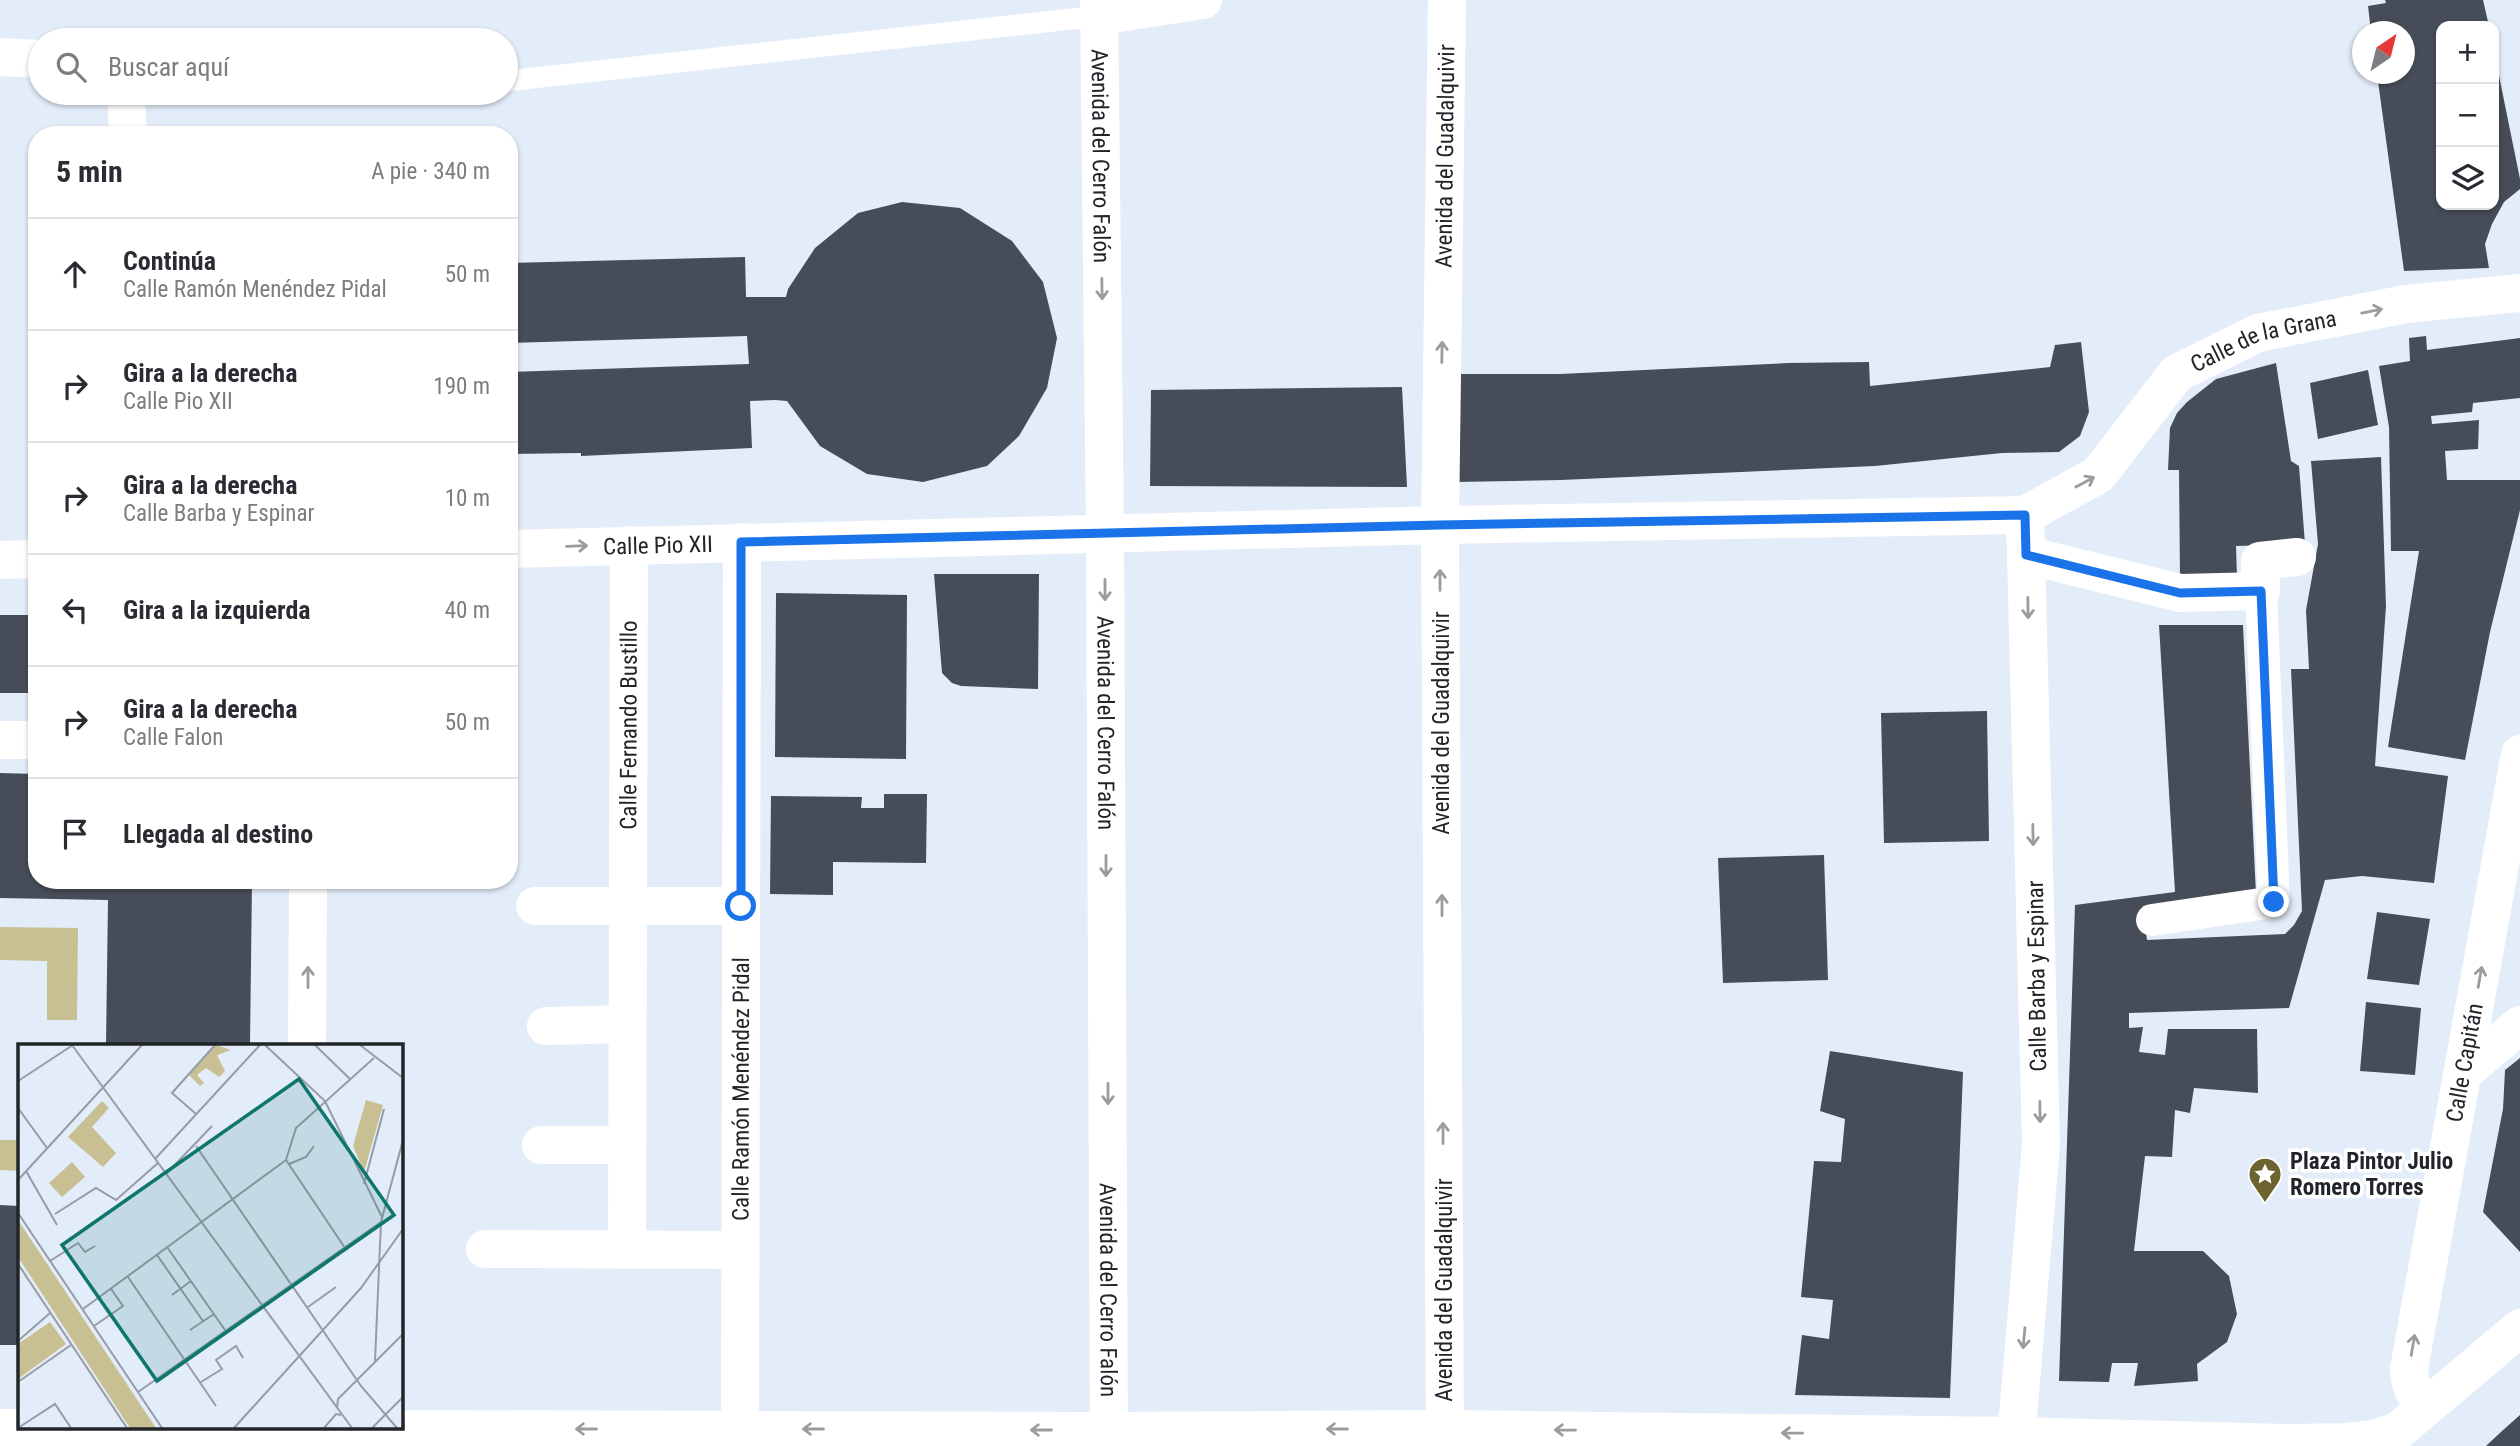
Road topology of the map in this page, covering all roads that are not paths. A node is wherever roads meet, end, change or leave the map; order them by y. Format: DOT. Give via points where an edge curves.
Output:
graph roads {
  1 [pos="1203,0"];
  2 [pos="1447,0"];
  3 [pos="1099,8"];
  4 [pos="0,57"];
  5 [pos="28,58"];
  6 [pos="518,80"];
  7 [pos="127,105"];
  8 [pos="128,126"];
  9 [pos="2520,293"];
  10 [pos="2025,515"];
  11 [pos="1440,525"];
  12 [pos="1105,534"];
  13 [pos="741,542"];
  14 [pos="629,545"];
  15 [pos="518,549"];
  16 [pos="2026,555"];
  17 [pos="2297,557"];
  18 [pos="28,559"];
  19 [pos="0,560"];
  20 [pos="2261,591"];
  21 [pos="0,740"];
  22 [pos="28,740"];
  23 [pos="2520,754"];
  24 [pos="308,889"];
  25 [pos="535,906"];
  26 [pos="628,906"];
  27 [pos="741,906"];
  28 [pos="2152,920"];
  29 [pos="627,1024"];
  30 [pos="2520,1025"];
  31 [pos="546,1026"];
  32 [pos="307,1044"];
  33 [pos="2463,1073"];
  34 [pos="626,1144"];
  35 [pos="541,1145"];
  36 [pos="485,1250"];
  37 [pos="626,1250"];
  38 [pos="740,1250"];
  39 [pos="2520,1328"];
  40 [pos="2428,1405"];
  41 [pos="0,1428"];
  42 [pos="740,1429"];
  43 [pos="305,1434"];
  44 [pos="1445,1437"];
  45 [pos="1109,1438"];
  46 [pos="2392,1438"];
  47 [pos="2012,1441"];
  1 -- 3 [label="street"];
  11 -- 2 [label="street, Avenida del Guadalquivir, one-way"];
  3 -- 6 [label="lane"];
  3 -- 12 [label="street, Avenida del Cerro Falón, one-way"];
  4 -- 5 [label="street"];
  7 -- 8 [label="street"];
  10 -- 9 [label="street, Calle de la Grana, one-way" via="2098,475 2177,373 2258,334 2406,304"];
  10 -- 11 [label="street, Calle Pio XII"];
  10 -- 16 [label="street, Calle Barba y Espinar"];
  11 -- 12 [label="street, Calle Pio XII"];
  44 -- 11 [label="street, Avenida del Guadalquivir, one-way"];
  12 -- 13 [label="street, Calle Pio XII"];
  12 -- 45 [label="street, Avenida del Cerro Falón, one-way"];
  13 -- 14 [label="street, Calle Pio XII"];
  13 -- 27 [label="street, Calle Ramón Menéndez Pidal"];
  15 -- 14 [label="street, Calle Pio XII, one-way"];
  14 -- 26 [label="street, Calle Fernando Bustillo"];
  16 -- 20 [label="street" via="2180,593"];
  16 -- 47 [label="street, Calle Barba y Espinar, one-way" via="2041,1144 2018,1416"];
  17 -- 20 [label="street" via="2260,561"];
  18 -- 19 [label="street"];
  20 -- 28 [label="street" via="2274,902"];
  21 -- 22 [label="street"];
  33 -- 23 [label="street, Calle Capitán, one-way"];
  32 -- 24 [label="street, one-way"];
  25 -- 26 [label="street"];
  26 -- 27 [label="street"];
  26 -- 29 [label="street, Calle Fernando Bustillo"];
  27 -- 38 [label="street, Calle Ramón Menéndez Pidal"];
  29 -- 31 [label="street"];
  29 -- 34 [label="street, Calle Fernando Bustillo"];
  30 -- 33 [label="street"];
  40 -- 33 [label="street, Calle Capitán, one-way" via="2414,1394 2409,1369"];
  34 -- 35 [label="street"];
  34 -- 37 [label="street, Calle Fernando Bustillo"];
  36 -- 37 [label="street"];
  37 -- 38 [label="street"];
  38 -- 42 [label="street, Calle Ramón Menéndez Pidal"];
  39 -- 40 [label="street"];
  40 -- 46 [label="street"];
  41 -- 43 [label="street"];
  42 -- 43 [label="street, one-way"];
  45 -- 42 [label="street, one-way"];
  44 -- 45 [label="street, one-way"];
  47 -- 44 [label="street, one-way"];
  46 -- 47 [label="street" via="2347,1443"];
}
